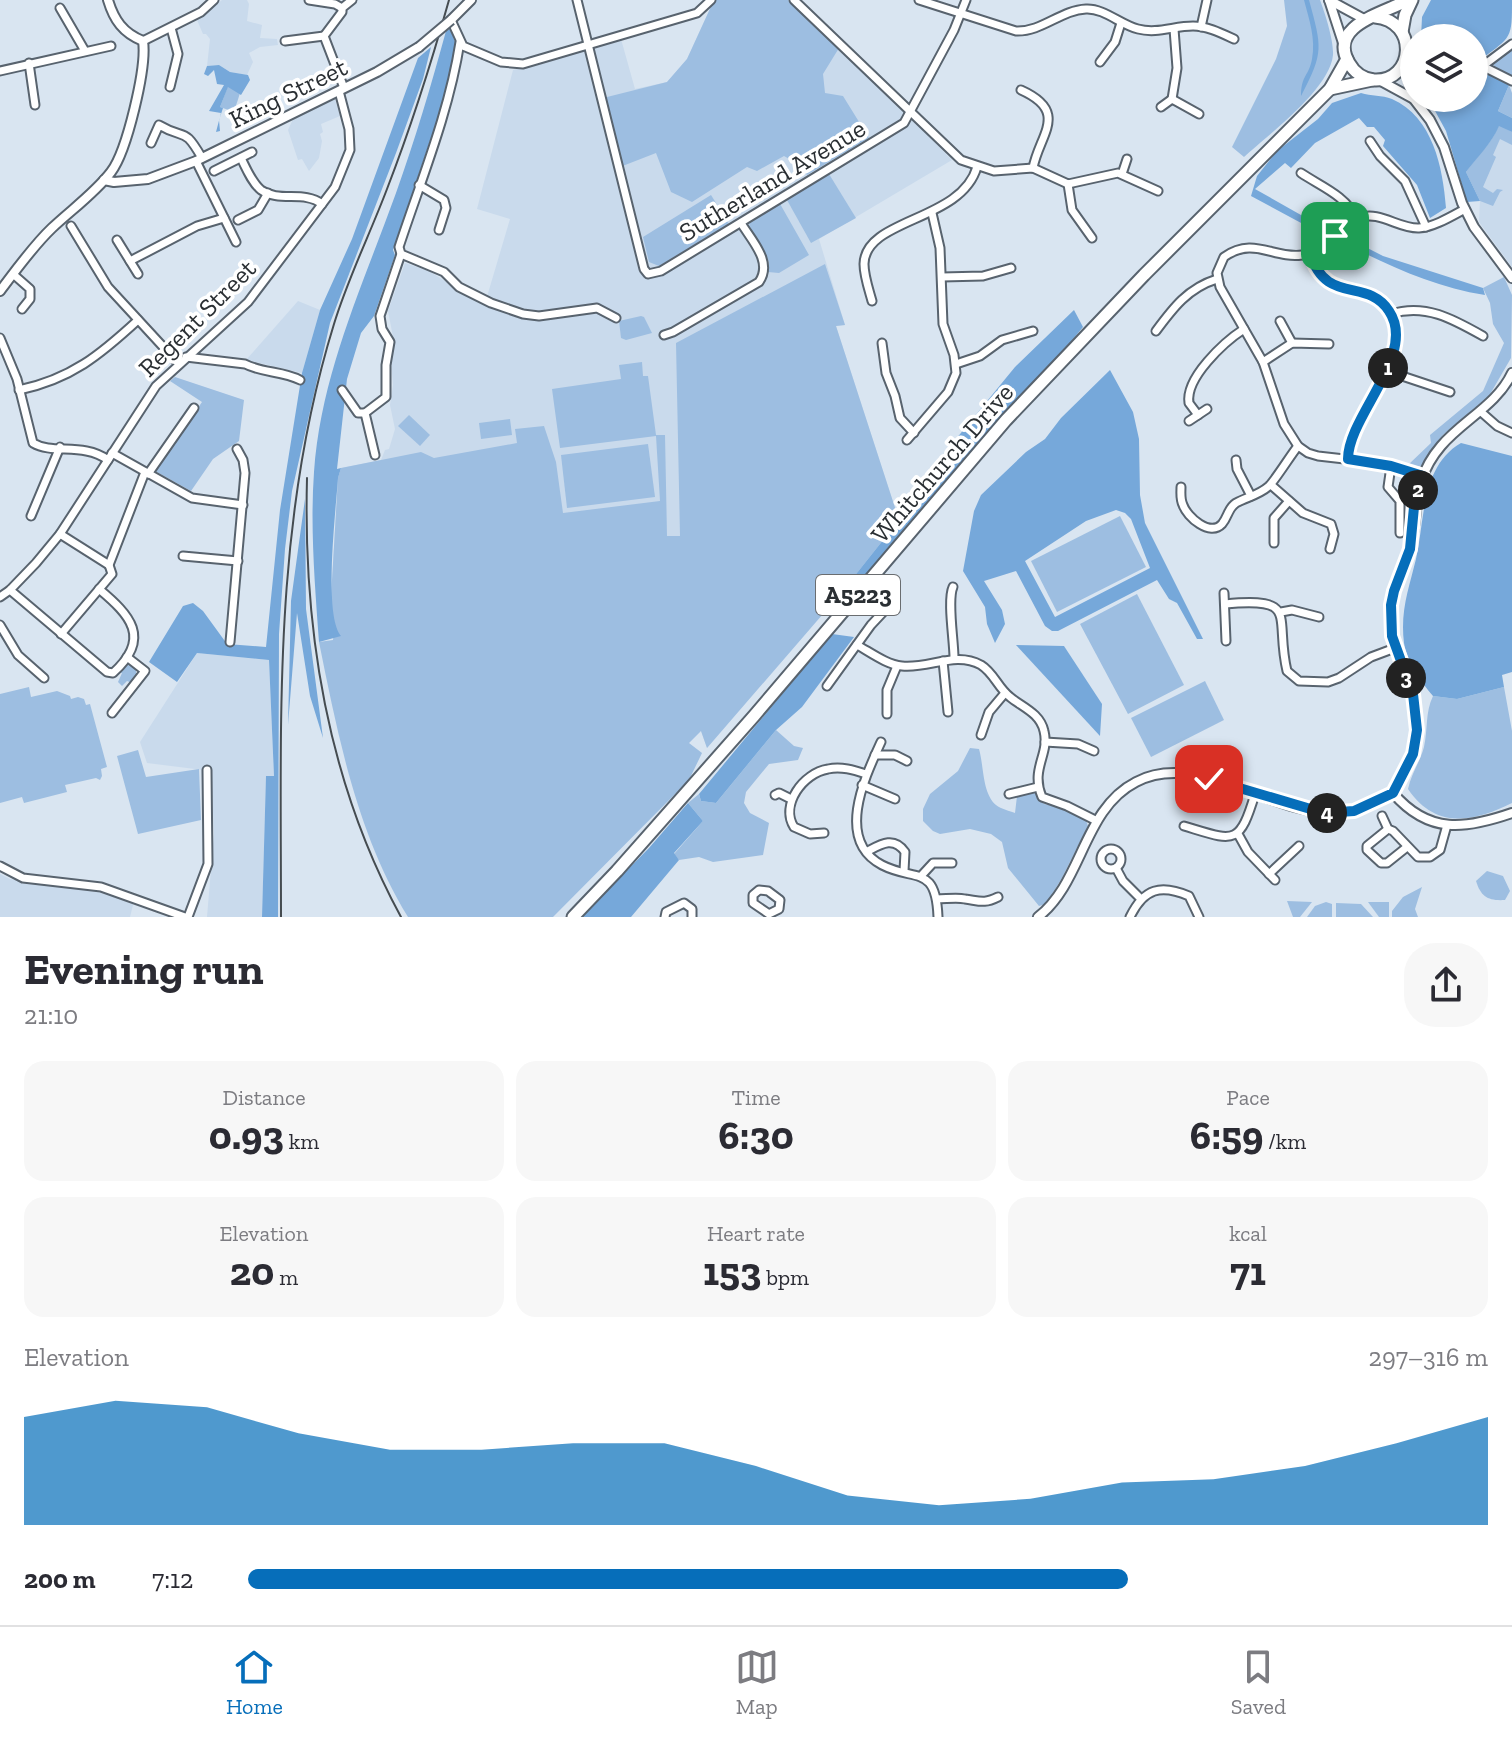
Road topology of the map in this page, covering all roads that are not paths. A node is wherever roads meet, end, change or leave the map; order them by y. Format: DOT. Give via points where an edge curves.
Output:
graph roads {
  1 [pos="108,0"];
  2 [pos="214,0"];
  3 [pos="309,0"];
  4 [pos="352,0"];
  5 [pos="471,0"];
  6 [pos="577,0"];
  7 [pos="711,0"];
  8 [pos="794,0"];
  9 [pos="919,0"];
  10 [pos="966,0"];
  11 [pos="1207,0"];
  12 [pos="1329,0"];
  13 [pos="1410,0"];
  14 [pos="1088,4"];
  15 [pos="60,8"];
  16 [pos="342,8"];
  17 [pos="962,15"];
  18 [pos="1370,18"];
  19 [pos="451,20"];
  20 [pos="1121,23"];
  21 [pos="1403,24"];
  22 [pos="1201,27"];
  23 [pos="171,28"];
  24 [pos="1174,29"];
  25 [pos="1400,30"];
  26 [pos="324,36"];
  27 [pos="1234,39"];
  28 [pos="143,41"];
  29 [pos="285,41"];
  30 [pos="460,42"];
  31 [pos="589,44"];
  32 [pos="1512,44"];
  33 [pos="111,46"];
  34 [pos="85,51"];
  35 [pos="1346,53"];
  36 [pos="1100,62"];
  37 [pos="1488,62"];
  38 [pos="29,63"];
  39 [pos="1400,65"];
  40 [pos="1488,67"];
  41 [pos="0,71"];
  42 [pos="1376,80"];
  43 [pos="1512,81"];
  44 [pos="170,87"];
  45 [pos="342,89"];
  46 [pos="1330,89"];
  47 [pos="1021,90"];
  48 [pos="1400,92"];
  49 [pos="1172,99"];
  50 [pos="35,105"];
  51 [pos="1161,107"];
  52 [pos="912,111"];
  53 [pos="1424,112"];
  54 [pos="1199,114"];
  55 [pos="1370,141"];
  56 [pos="151,143"];
  57 [pos="252,152"];
  58 [pos="241,158"];
  59 [pos="1127,159"];
  60 [pos="199,160"];
  61 [pos="977,167"];
  62 [pos="1033,168"];
  63 [pos="214,171"];
  64 [pos="1301,173"];
  65 [pos="1122,174"];
  66 [pos="104,180"];
  67 [pos="1068,184"];
  68 [pos="419,185"];
  69 [pos="452,191"];
  70 [pos="1158,191"];
  71 [pos="268,193"];
  72 [pos="443,199"];
  73 [pos="322,204"];
  74 [pos="1465,209"];
  75 [pos="932,213"];
  76 [pos="224,218"];
  77 [pos="1357,219"];
  78 [pos="238,220"];
  79 [pos="741,223"];
  80 [pos="71,226"];
  81 [pos="1426,227"];
  82 [pos="439,230"];
  83 [pos="1092,238"];
  84 [pos="117,240"];
  85 [pos="236,242"];
  86 [pos="1310,253"];
  87 [pos="401,254"];
  88 [pos="130,261"];
  89 [pos="1011,268"];
  90 [pos="13,274"];
  91 [pos="138,274"];
  92 [pos="942,277"];
  93 [pos="1512,278"];
  94 [pos="1217,279"];
  95 [pos="0,291"];
  96 [pos="872,301"];
  97 [pos="22,309"];
  98 [pos="1391,314"];
  99 [pos="616,318"];
  100 [pos="138,320"];
  101 [pos="1280,321"];
  102 [pos="1478,323"];
  103 [pos="1244,329"];
  104 [pos="1033,331"];
  105 [pos="1156,331"];
  106 [pos="1474,331"];
  107 [pos="664,335"];
  108 [pos="1483,336"];
  109 [pos="0,338"];
  110 [pos="882,343"];
  111 [pos="1292,343"];
  112 [pos="1329,344"];
  113 [pos="186,357"];
  114 [pos="1263,362"];
  115 [pos="178,363"];
  116 [pos="956,364"];
  117 [pos="1387,371"];
  118 [pos="1512,373"];
  119 [pos="300,380"];
  120 [pos="19,390"];
  121 [pos="342,390"];
  122 [pos="1450,392"];
  123 [pos="194,408"];
  124 [pos="1207,409"];
  125 [pos="1480,411"];
  126 [pos="365,413"];
  127 [pos="1198,415"];
  128 [pos="1189,421"];
  129 [pos="1512,432"];
  130 [pos="914,433"];
  131 [pos="907,440"];
  132 [pos="1298,446"];
  133 [pos="60,447"];
  134 [pos="237,449"];
  135 [pos="375,455"];
  136 [pos="110,456"];
  137 [pos="1348,459"];
  138 [pos="1236,460"];
  139 [pos="254,464"];
  140 [pos="245,466"];
  141 [pos="1391,466"];
  142 [pos="146,473"];
  143 [pos="1423,476"];
  144 [pos="1271,485"];
  145 [pos="1181,487"];
  146 [pos="1251,496"];
  147 [pos="1170,499"];
  148 [pos="1181,499"];
  149 [pos="1289,501"];
  150 [pos="243,505"];
  151 [pos="31,516"];
  152 [pos="1400,533"];
  153 [pos="60,534"];
  154 [pos="1274,543"];
  155 [pos="1330,549"];
  156 [pos="183,556"];
  157 [pos="195,557"];
  158 [pos="238,561"];
  159 [pos="109,565"];
  160 [pos="194,567"];
  161 [pos="99,589"];
  162 [pos="949,589"];
  163 [pos="10,590"];
  164 [pos="1224,593"];
  165 [pos="0,597"];
  166 [pos="1225,604"];
  167 [pos="886,609"];
  168 [pos="1281,612"];
  169 [pos="1309,614"];
  170 [pos="1319,617"];
  171 [pos="1306,624"];
  172 [pos="0,625"];
  173 [pos="61,634"];
  174 [pos="1226,641"];
  175 [pos="230,642"];
  176 [pos="857,645"];
  177 [pos="1395,648"];
  178 [pos="127,657"];
  179 [pos="954,658"];
  180 [pos="943,661"];
  181 [pos="897,666"];
  182 [pos="44,678"];
  183 [pos="827,686"];
  184 [pos="1005,693"];
  185 [pos="948,712"];
  186 [pos="112,713"];
  187 [pos="887,714"];
  188 [pos="981,735"];
  189 [pos="881,742"];
  190 [pos="1045,742"];
  191 [pos="1094,751"];
  192 [pos="875,755"];
  193 [pos="827,758"];
  194 [pos="907,761"];
  195 [pos="828,769"];
  196 [pos="207,770"];
  197 [pos="866,774"];
  198 [pos="862,785"];
  199 [pos="1038,787"];
  200 [pos="1393,793"];
  201 [pos="1009,794"];
  202 [pos="1255,794"];
  203 [pos="775,795"];
  204 [pos="791,799"];
  205 [pos="895,799"];
  206 [pos="1512,813"];
  207 [pos="1382,816"];
  208 [pos="1097,821"];
  209 [pos="1447,825"];
  210 [pos="1184,826"];
  211 [pos="1388,829"];
  212 [pos="824,833"];
  213 [pos="1238,834"];
  214 [pos="1299,846"];
  215 [pos="1407,847"];
  216 [pos="868,851"];
  217 [pos="952,863"];
  218 [pos="0,866"];
  219 [pos="1116,868"];
  220 [pos="904,871"];
  221 [pos="921,876"];
  222 [pos="998,897"];
  223 [pos="1140,898"];
  224 [pos="937,899"];
  225 [pos="186,917"];
  226 [pos="573,917"];
  227 [pos="665,917"];
  228 [pos="692,917"];
  229 [pos="938,917"];
  230 [pos="1038,917"];
  231 [pos="1130,917"];
  232 [pos="1199,917"];
  1 -- 28 [label="street" via="125,32"];
  2 -- 23 [label="street"];
  3 -- 16 [label="street"];
  4 -- 16 [label="street"];
  5 -- 19 [label="street, King Street"];
  6 -- 31 [label="street"];
  7 -- 31 [label="street" via="697,13"];
  8 -- 52 [label="street"];
  9 -- 17 [label="street"];
  10 -- 17 [label="street"];
  11 -- 22 [label="street"];
  12 -- 18 [label="street"];
  12 -- 35 [label="street"];
  13 -- 18 [label="main road, Whitchurch Drive / A5223"];
  13 -- 21 [label="main road, Whitchurch Drive / A5223"];
  14 -- 17 [label="street" via="1023,31"];
  14 -- 20 [label="street"];
  15 -- 34 [label="street"];
  16 -- 26 [label="street"];
  17 -- 52 [label="street"];
  18 -- 25 [label="main road" via="1390,21"];
  18 -- 35 [label="main road, Whitchurch Drive / A5223" via="1351,30"];
  19 -- 30 [label="street"];
  19 -- 45 [label="street, King Street, bridge" via="419,47"];
  20 -- 24 [label="street" via="1147,31"];
  20 -- 36 [label="street"];
  22 -- 24 [label="street"];
  22 -- 27 [label="street"];
  23 -- 28 [label="street"];
  23 -- 44 [label="street" via="178,54"];
  24 -- 49 [label="street" via="1177,68"];
  26 -- 29 [label="street"];
  26 -- 45 [label="street, Regent Street"];
  28 -- 66 [label="street" via="138,94 115,166"];
  30 -- 31 [label="street" via="501,62 523,64"];
  30 -- 68 [label="street" via="453,82"];
  31 -- 79 [label="street, Sutherland Avenue" via="648,274"];
  32 -- 37 [label="street"];
  33 -- 34 [label="street"];
  34 -- 38 [label="street"];
  35 -- 42 [label="main road" via="1354,71"];
  35 -- 46 [label="main road, Whitchurch Drive / A5223"];
  38 -- 41 [label="street"];
  38 -- 50 [label="street"];
  39 -- 42 [label="main road" via="1389,77"];
  40 -- 43 [label="street"];
  42 -- 46 [label="main road"];
  42 -- 48 [label="street"];
  45 -- 60 [label="street, King Street"];
  45 -- 73 [label="street, Regent Street" via="350,150 340,179"];
  46 -- 226 [label="main road, Whitchurch Drive / A5223" via="1006,420 744,728"];
  47 -- 62 [label="street" via="1039,102 1049,121"];
  49 -- 51 [label="street"];
  49 -- 54 [label="street"];
  52 -- 61 [label="street" via="961,160"];
  52 -- 79 [label="street, Sutherland Avenue" via="904,123"];
  53 -- 74 [label="street" via="1444,147"];
  55 -- 81 [label="street" via="1405,181"];
  56 -- 60 [label="street" via="159,125 184,133"];
  57 -- 58 [label="street"];
  58 -- 63 [label="street"];
  58 -- 71 [label="street" via="257,186"];
  59 -- 65 [label="street"];
  60 -- 66 [label="street, King Street" via="148,179"];
  60 -- 76 [label="street"];
  61 -- 62 [label="street" via="1003,172"];
  61 -- 75 [label="street" via="962,192"];
  62 -- 67 [label="street"];
  64 -- 77 [label="street" via="1314,176 1341,197"];
  65 -- 67 [label="street"];
  65 -- 70 [label="street"];
  66 -- 90 [label="street" via="49,231"];
  67 -- 83 [label="street" via="1072,210"];
  68 -- 72 [label="street"];
  68 -- 87 [label="street"];
  69 -- 72 [label="street"];
  71 -- 73 [label="street" via="309,197"];
  71 -- 78 [label="street" via="258,210"];
  72 -- 82 [label="street" via="446,208"];
  73 -- 113 [label="street, Regent Street" via="248,302"];
  74 -- 81 [label="street"];
  74 -- 93 [label="street"];
  75 -- 92 [label="street"];
  75 -- 96 [label="street" via="913,218 866,253"];
  76 -- 85 [label="street"];
  76 -- 88 [label="street"];
  77 -- 81 [label="street" via="1373,216"];
  77 -- 86 [label="street"];
  79 -- 107 [label="street" via="765,263 765,274"];
  80 -- 100 [label="street" via="108,287"];
  84 -- 88 [label="street"];
  86 -- 94 [label="street" via="1237,250 1224,257"];
  86 -- 98 [label="street" via="1331,284 1372,295"];
  87 -- 99 [label="street" via="444,272 463,289 523,314 597,308"];
  87 -- 126 [label="street" via="380,316 390,342 386,397"];
  88 -- 91 [label="street"];
  89 -- 92 [label="street" via="983,276"];
  90 -- 95 [label="street"];
  90 -- 97 [label="street" via="30,289"];
  92 -- 116 [label="street" via="943,324"];
  94 -- 103 [label="street"];
  94 -- 105 [label="street" via="1173,307"];
  98 -- 106 [label="street" via="1431,311"];
  98 -- 117 [label="street" via="1394,340"];
  100 -- 115 [label="street"];
  100 -- 120 [label="street" via="77,369"];
  101 -- 111 [label="street"];
  102 -- 106 [label="street"];
  103 -- 114 [label="street"];
  103 -- 127 [label="street" via="1213,354 1189,390 1189,403"];
  104 -- 116 [label="street"];
  106 -- 108 [label="street"];
  109 -- 120 [label="street"];
  110 -- 130 [label="street" via="900,418"];
  111 -- 112 [label="street"];
  111 -- 114 [label="street"];
  113 -- 115 [label="street, Regent Street"];
  113 -- 119 [label="street" via="245,364"];
  114 -- 132 [label="street" via="1284,424"];
  115 -- 136 [label="street, Regent Street"];
  116 -- 130 [label="street" via="948,392"];
  117 -- 122 [label="street"];
  117 -- 137 [label="street" via="1350,440"];
  118 -- 125 [label="street"];
  120 -- 133 [label="street" via="33,443"];
  121 -- 126 [label="street" via="358,413"];
  123 -- 142 [label="street"];
  124 -- 127 [label="street"];
  125 -- 129 [label="street"];
  125 -- 143 [label="street" via="1442,444"];
  126 -- 135 [label="street"];
  127 -- 128 [label="street"];
  130 -- 131 [label="street"];
  132 -- 137 [label="street" via="1318,456"];
  132 -- 144 [label="street"];
  133 -- 136 [label="street"];
  133 -- 151 [label="street"];
  134 -- 140 [label="street"];
  136 -- 142 [label="street"];
  136 -- 153 [label="street, Regent Street"];
  137 -- 141 [label="street"];
  138 -- 146 [label="street"];
  139 -- 140 [label="street"];
  140 -- 150 [label="street"];
  141 -- 143 [label="street"];
  141 -- 152 [label="street" via="1388,487 1400,501"];
  142 -- 150 [label="street" via="192,498"];
  142 -- 159 [label="street"];
  143 -- 177 [label="street" via="1410,549 1391,605"];
  144 -- 146 [label="street"];
  144 -- 149 [label="street"];
  145 -- 148 [label="street"];
  146 -- 148 [label="street" via="1233,505 1222,524 1208,528 1186,512"];
  147 -- 148 [label="street"];
  149 -- 154 [label="street" via="1274,518"];
  149 -- 155 [label="street" via="1331,524"];
  150 -- 158 [label="street"];
  153 -- 159 [label="street"];
  153 -- 163 [label="street, Regent Street"];
  156 -- 157 [label="street"];
  157 -- 158 [label="street"];
  157 -- 160 [label="street"];
  158 -- 175 [label="street"];
  159 -- 161 [label="street" via="112,574"];
  161 -- 173 [label="street"];
  161 -- 178 [label="street" via="130,621 134,640"];
  162 -- 179 [label="street"];
  163 -- 165 [label="street, Regent Street"];
  163 -- 173 [label="street"];
  164 -- 166 [label="street"];
  166 -- 168 [label="street" via="1273,604"];
  166 -- 174 [label="street"];
  167 -- 176 [label="street"];
  168 -- 169 [label="street"];
  168 -- 177 [label="street" via="1287,671 1299,681 1328,682"];
  169 -- 170 [label="street"];
  169 -- 171 [label="street"];
  172 -- 182 [label="street" via="18,655"];
  173 -- 178 [label="street" via="109,673"];
  176 -- 181 [label="street"];
  176 -- 183 [label="street"];
  177 -- 200 [label="street" via="1413,694 1417,730 1413,754"];
  178 -- 186 [label="street" via="145,671"];
  179 -- 180 [label="street"];
  179 -- 184 [label="street" via="983,666"];
  180 -- 181 [label="street"];
  180 -- 185 [label="street"];
  181 -- 187 [label="street" via="887,690"];
  184 -- 188 [label="street" via="989,712"];
  184 -- 190 [label="street" via="1039,717"];
  189 -- 192 [label="street"];
  190 -- 191 [label="street"];
  190 -- 199 [label="street"];
  192 -- 194 [label="street"];
  192 -- 197 [label="street"];
  193 -- 195 [label="street"];
  195 -- 197 [label="street"];
  195 -- 204 [label="street" via="813,775"];
  196 -- 225 [label="street" via="208,864"];
  197 -- 198 [label="street"];
  198 -- 205 [label="street"];
  198 -- 216 [label="street" via="857,818"];
  199 -- 201 [label="street"];
  199 -- 208 [label="street" via="1042,797"];
  200 -- 202 [label="street" via="1337,813"];
  200 -- 209 [label="street" via="1412,810"];
  202 -- 208 [label="street" via="1195,775 1154,775 1122,790"];
  202 -- 213 [label="street"];
  203 -- 204 [label="street"];
  204 -- 212 [label="street" via="788,813 794,827"];
  206 -- 209 [label="street" via="1477,825"];
  207 -- 211 [label="street"];
  208 -- 230 [label="street" via="1064,885"];
  209 -- 215 [label="street" via="1435,854 1418,857"];
  210 -- 213 [label="street" via="1226,838"];
  211 -- 215 [label="street"];
  211 -- 215 [label="street" via="1367,850 1387,863"];
  213 -- 214 [label="street" via="1272,877"];
  216 -- 220 [label="street" via="880,864"];
  216 -- 220 [label="street" via="895,843 905,852"];
  217 -- 221 [label="street" via="933,863"];
  218 -- 225 [label="street" via="23,878 101,887"];
  219 -- 223 [label="street"];
  220 -- 221 [label="street"];
  221 -- 224 [label="street"];
  222 -- 224 [label="street" via="987,903"];
  223 -- 231 [label="street"];
  223 -- 232 [label="street" via="1161,889 1177,891 1189,896"];
  224 -- 229 [label="street"];
  227 -- 228 [label="street" via="684,903"];
}
